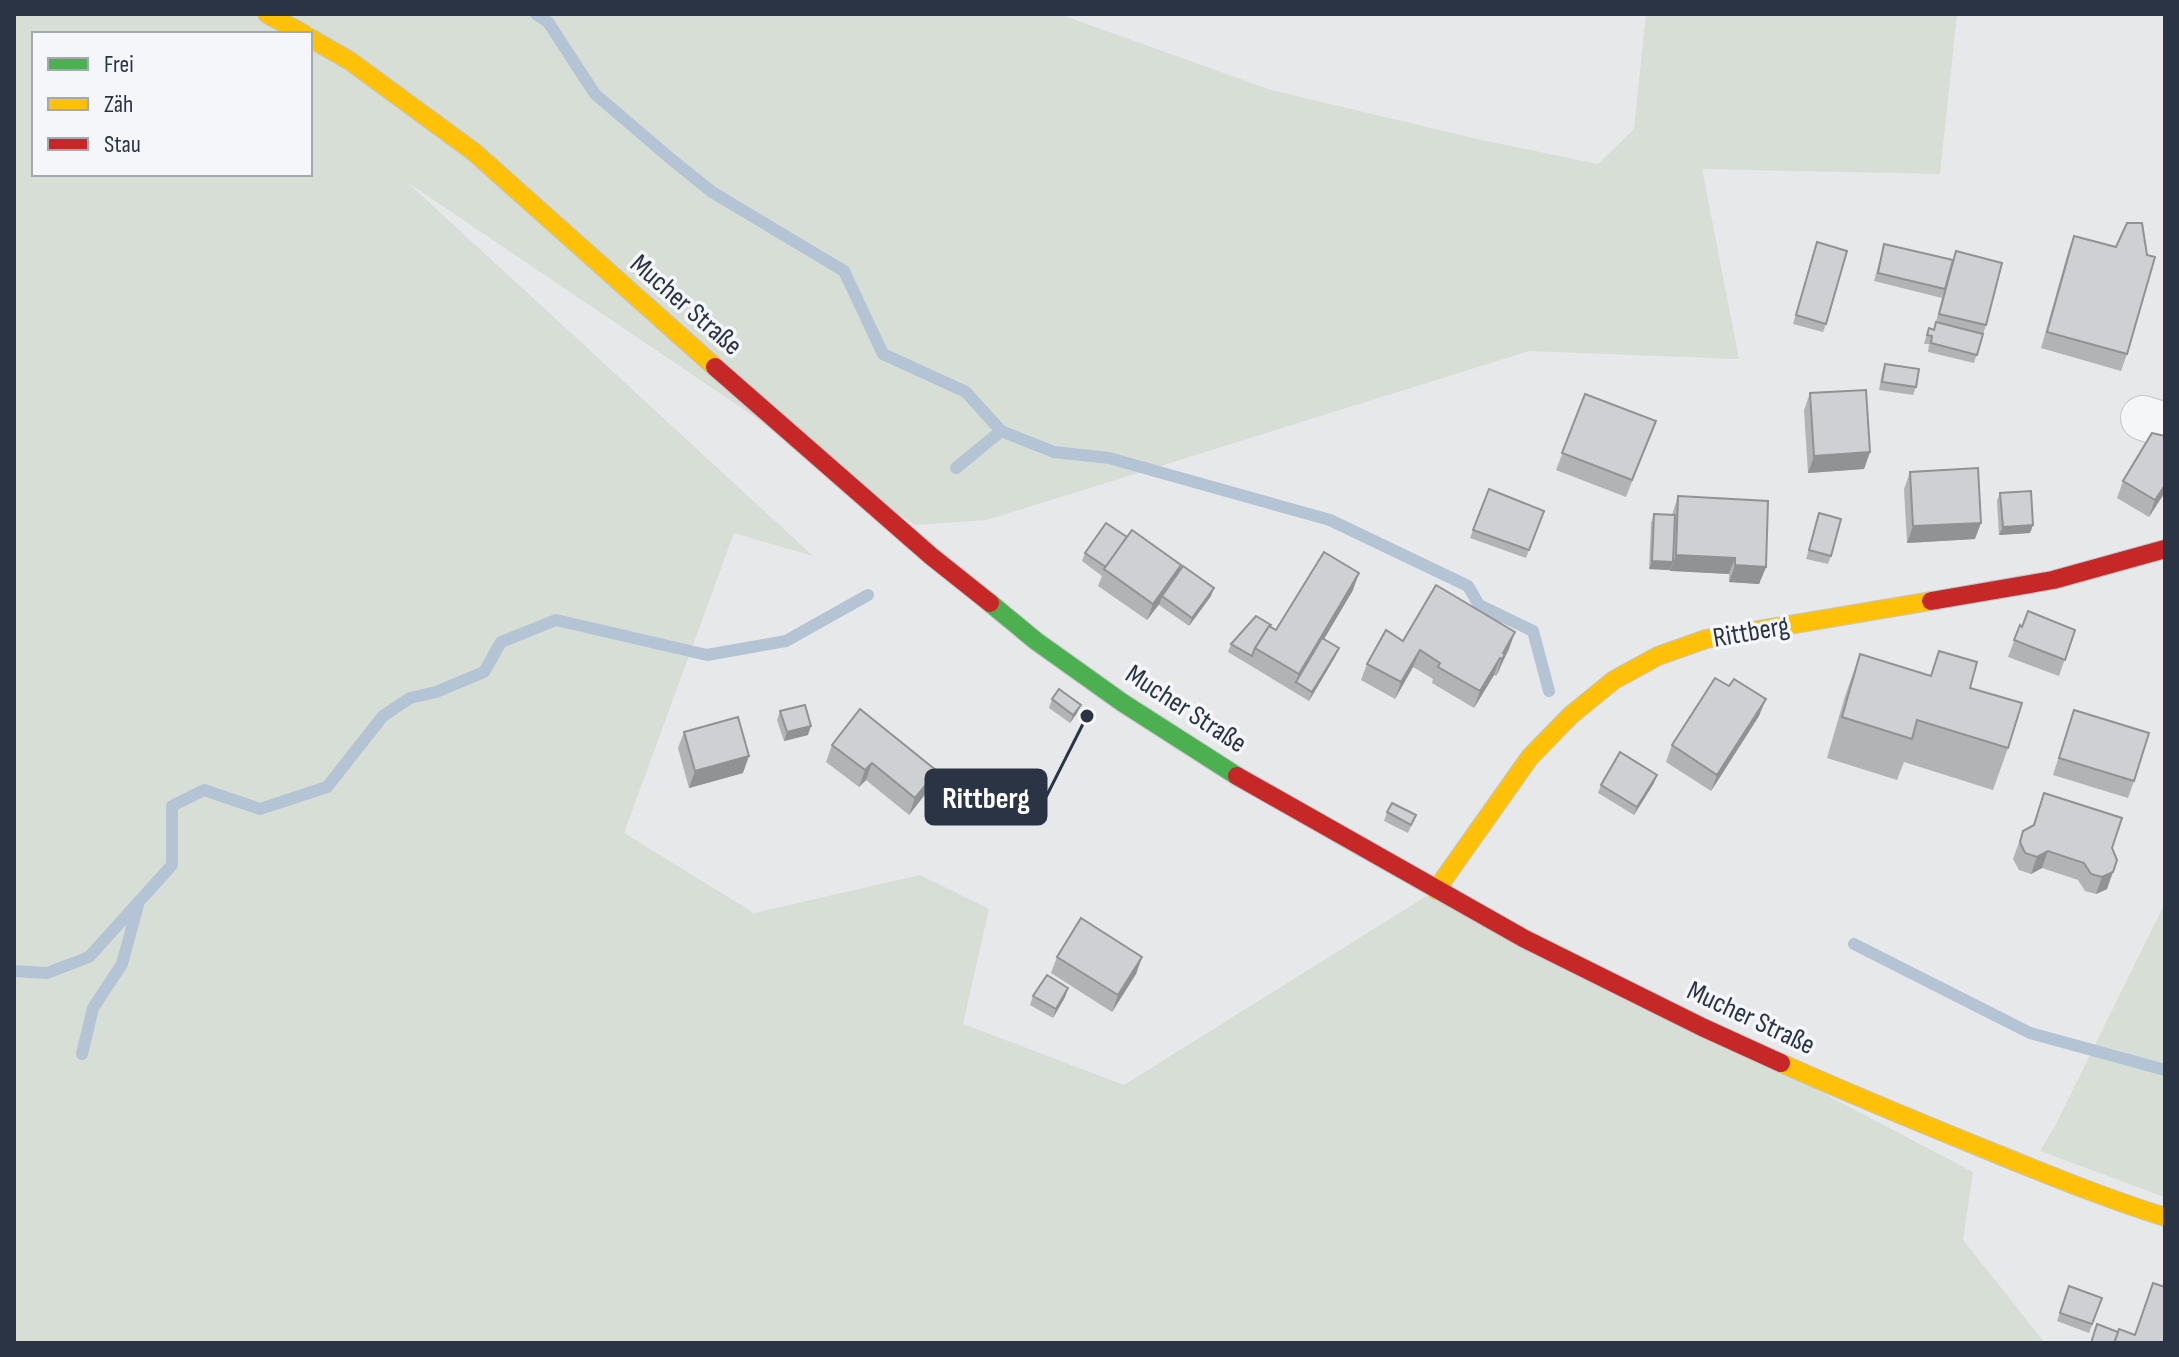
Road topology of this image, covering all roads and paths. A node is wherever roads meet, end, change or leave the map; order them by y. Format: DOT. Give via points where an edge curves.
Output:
graph roads {
  1 [pos="267,14"];
  2 [pos="300,32"];
  3 [pos="312,39"];
  4 [pos="2165,549"];
  5 [pos="1436,890"];
  6 [pos="2165,1217"];
  1 -- 2 [label="main road"];
  3 -- 5 [label="main road, Mucher Straße" via="474,152 919,546 1036,641 1227,771"];
  4 -- 5 [label="main road, Rittberg" via="2053,580 1706,639 1658,656 1614,680 1530,757"];
  5 -- 6 [label="main road, Mucher Straße" via="1688,1021 1841,1090"];
}
